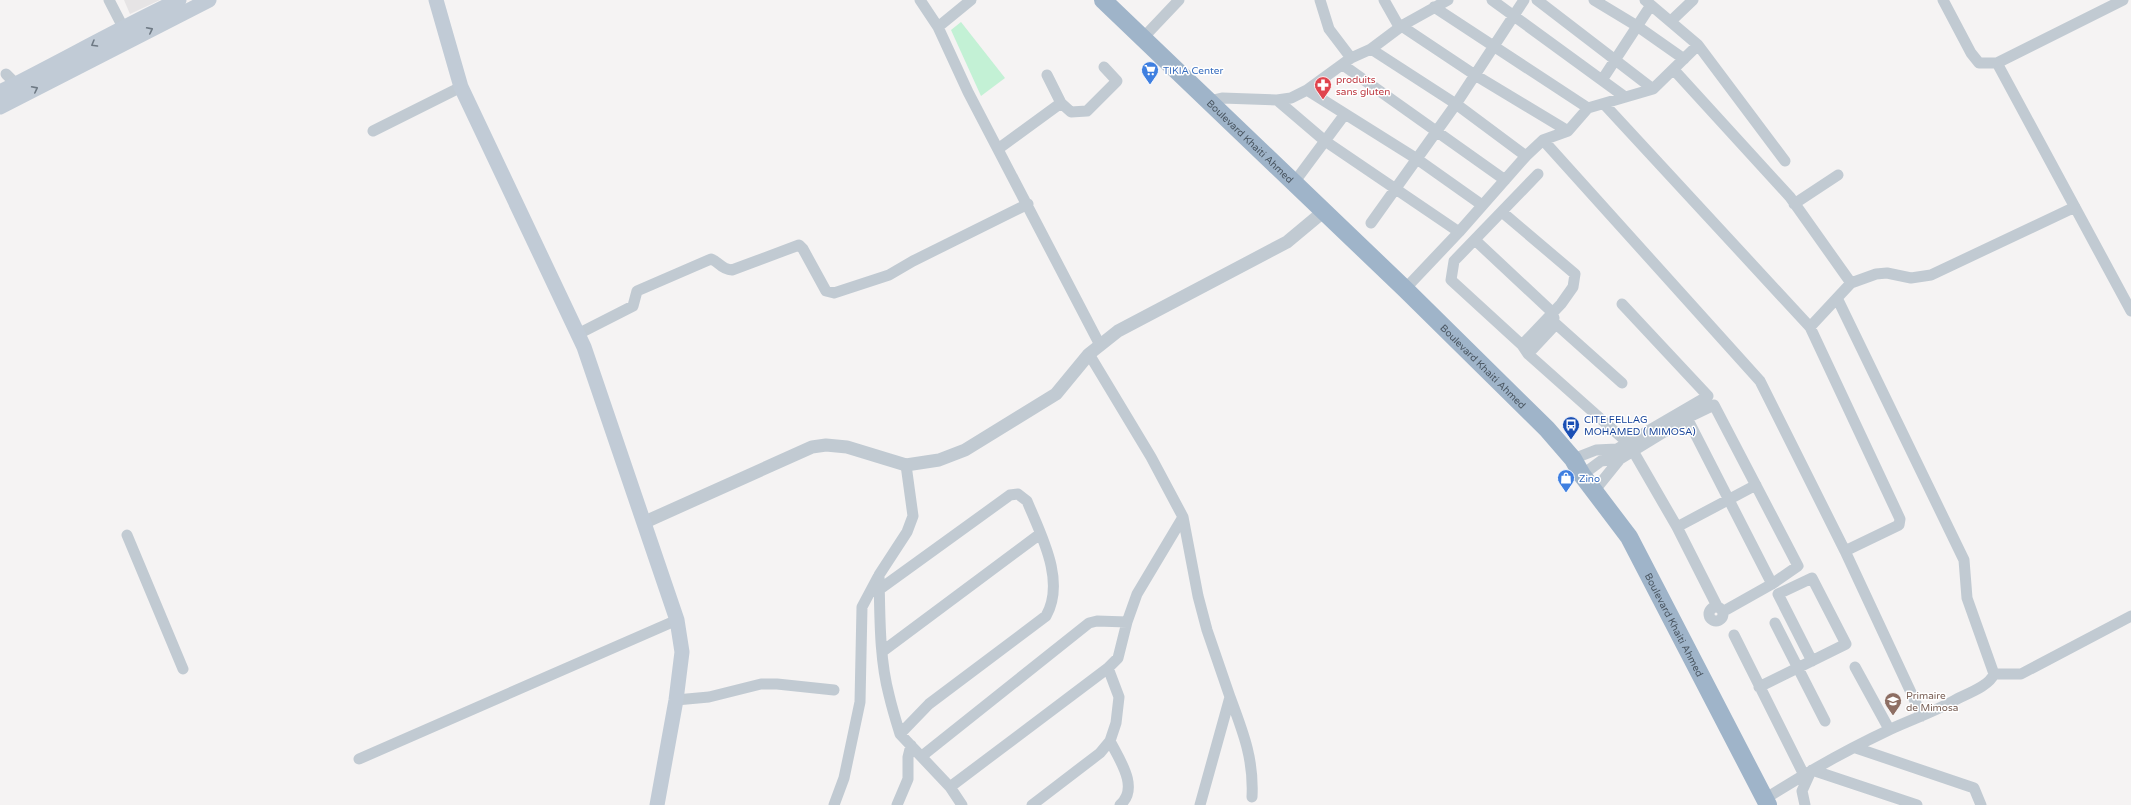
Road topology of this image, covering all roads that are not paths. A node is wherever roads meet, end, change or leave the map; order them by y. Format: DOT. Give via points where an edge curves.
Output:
graph roads {
  1 [pos="109,0"];
  2 [pos="179,0"];
  3 [pos="209,0"];
  4 [pos="436,0"];
  5 [pos="920,0"];
  6 [pos="971,0"];
  7 [pos="1103,0"];
  8 [pos="1179,0"];
  9 [pos="1384,0"];
  10 [pos="1448,0"];
  11 [pos="1492,0"];
  12 [pos="1524,0"];
  13 [pos="1537,0"];
  14 [pos="1594,0"];
  15 [pos="1693,0"];
  16 [pos="1943,0"];
  17 [pos="2123,0"];
  18 [pos="1321,1"];
  19 [pos="1648,2"];
  20 [pos="1434,7"];
  21 [pos="1514,16"];
  22 [pos="1671,21"];
  23 [pos="1403,25"];
  24 [pos="1637,26"];
  25 [pos="123,27"];
  26 [pos="938,27"];
  27 [pos="1142,39"];
  28 [pos="130,40"];
  29 [pos="1698,45"];
  30 [pos="1494,46"];
  31 [pos="1371,49"];
  32 [pos="1684,59"];
  33 [pos="1616,60"];
  34 [pos="1347,62"];
  35 [pos="1997,63"];
  36 [pos="1104,67"];
  37 [pos="1674,70"];
  38 [pos="1047,75"];
  39 [pos="1475,75"];
  40 [pos="1602,80"];
  41 [pos="461,87"];
  42 [pos="1653,89"];
  43 [pos="1307,90"];
  44 [pos="0,92"];
  45 [pos="1625,97"];
  46 [pos="1277,100"];
  47 [pos="1209,101"];
  48 [pos="1061,103"];
  49 [pos="1456,104"];
  50 [pos="1604,104"];
  51 [pos="0,107"];
  52 [pos="1588,108"];
  53 [pos="1345,114"];
  54 [pos="373,131"];
  55 [pos="1437,131"];
  56 [pos="1568,131"];
  57 [pos="1543,140"];
  58 [pos="1325,141"];
  59 [pos="998,149"];
  60 [pos="1526,156"];
  61 [pos="1417,159"];
  62 [pos="1785,161"];
  63 [pos="1538,174"];
  64 [pos="1838,175"];
  65 [pos="1505,180"];
  66 [pos="1293,184"];
  67 [pos="1396,188"];
  68 [pos="1028,204"];
  69 [pos="1794,204"];
  70 [pos="1482,205"];
  71 [pos="2075,207"];
  72 [pos="1323,212"];
  73 [pos="1502,212"];
  74 [pos="1371,223"];
  75 [pos="1459,232"];
  76 [pos="1475,240"];
  77 [pos="1851,283"];
  78 [pos="1405,289"];
  79 [pos="1838,300"];
  80 [pos="1622,304"];
  81 [pos="2131,311"];
  82 [pos="1552,312"];
  83 [pos="1556,324"];
  84 [pos="1810,327"];
  85 [pos="578,334"];
  86 [pos="1100,346"];
  87 [pos="1525,349"];
  88 [pos="1089,354"];
  89 [pos="1622,383"];
  90 [pos="1687,418"];
  91 [pos="1631,448"];
  92 [pos="1619,454"];
  93 [pos="1573,459"];
  94 [pos="906,465"];
  95 [pos="1582,475"];
  96 [pos="1756,485"];
  97 [pos="1595,490"];
  98 [pos="1728,500"];
  99 [pos="1183,517"];
  100 [pos="645,522"];
  101 [pos="1677,527"];
  102 [pos="1040,534"];
  103 [pos="127,535"];
  104 [pos="1845,551"];
  105 [pos="879,574"];
  106 [pos="1772,584"];
  107 [pos="880,589"];
  108 [pos="2131,616"];
  109 [pos="677,620"];
  110 [pos="1127,622"];
  111 [pos="1775,623"];
  112 [pos="1734,635"];
  113 [pos="883,651"];
  114 [pos="1812,661"];
  115 [pos="1855,667"];
  116 [pos="1108,668"];
  117 [pos="1798,668"];
  118 [pos="183,669"];
  119 [pos="1994,674"];
  120 [pos="1759,687"];
  121 [pos="834,690"];
  122 [pos="1230,697"];
  123 [pos="676,700"];
  124 [pos="1922,716"];
  125 [pos="1825,721"];
  126 [pos="1889,730"];
  127 [pos="900,734"];
  128 [pos="1110,741"];
  129 [pos="912,745"];
  130 [pos="1856,748"];
  131 [pos="922,756"];
  132 [pos="360,759"];
  133 [pos="1809,772"];
  134 [pos="950,787"];
  135 [pos="1252,797"];
  136 [pos="1767,802"];
  137 [pos="658,805"];
  138 [pos="834,805"];
  139 [pos="897,805"];
  140 [pos="962,805"];
  141 [pos="1032,805"];
  142 [pos="1120,805"];
  143 [pos="1200,805"];
  144 [pos="1805,805"];
  145 [pos="1917,805"];
  146 [pos="1981,805"];
  1 -- 25 [label="street"];
  2 -- 25 [label="main road"];
  28 -- 3 [label="main road, one-way"];
  4 -- 41 [label="main road"];
  5 -- 26 [label="street"];
  6 -- 26 [label="street"];
  7 -- 27 [label="highway, Boulevard Khaiti Ahmed"];
  8 -- 27 [label="street"];
  9 -- 23 [label="street" via="1397,23"];
  10 -- 20 [label="street"];
  11 -- 21 [label="street"];
  12 -- 21 [label="street"];
  13 -- 33 [label="street"];
  14 -- 24 [label="street"];
  15 -- 22 [label="street"];
  16 -- 35 [label="street" via="1972,55 1979,63"];
  17 -- 35 [label="street"];
  18 -- 34 [label="street" via="1329,29"];
  19 -- 22 [label="street"];
  19 -- 24 [label="street"];
  20 -- 23 [label="street"];
  20 -- 30 [label="street"];
  21 -- 30 [label="street"];
  21 -- 40 [label="street"];
  22 -- 29 [label="street"];
  23 -- 31 [label="street"];
  23 -- 39 [label="street"];
  24 -- 32 [label="street"];
  24 -- 33 [label="street"];
  25 -- 28 [label="street"];
  25 -- 44 [label="main road, one-way" via="77,54 11,79"];
  26 -- 59 [label="street"];
  27 -- 47 [label="highway, Boulevard Khaiti Ahmed"];
  51 -- 28 [label="main road, one-way"];
  29 -- 32 [label="street"];
  29 -- 62 [label="street"];
  30 -- 39 [label="street"];
  30 -- 52 [label="street"];
  31 -- 34 [label="street"];
  31 -- 49 [label="street"];
  32 -- 37 [label="street"];
  33 -- 40 [label="street"];
  33 -- 42 [label="street"];
  34 -- 43 [label="street"];
  34 -- 55 [label="street"];
  35 -- 71 [label="street"];
  36 -- 48 [label="street" via="1117,81 1087,111 1071,112"];
  37 -- 42 [label="street"];
  37 -- 69 [label="street"];
  38 -- 48 [label="street"];
  39 -- 49 [label="street"];
  39 -- 56 [label="street"];
  40 -- 45 [label="street"];
  41 -- 54 [label="street"];
  41 -- 85 [label="main road"];
  42 -- 45 [label="street"];
  43 -- 46 [label="street" via="1291,98"];
  43 -- 53 [label="street"];
  45 -- 50 [label="street"];
  46 -- 47 [label="street" via="1222,98"];
  46 -- 58 [label="street"];
  47 -- 66 [label="highway, Boulevard Khaiti Ahmed"];
  48 -- 59 [label="street"];
  49 -- 55 [label="street"];
  49 -- 60 [label="street"];
  50 -- 52 [label="street"];
  50 -- 84 [label="street"];
  52 -- 56 [label="street"];
  53 -- 58 [label="street"];
  53 -- 61 [label="street"];
  55 -- 61 [label="street"];
  55 -- 65 [label="street"];
  56 -- 57 [label="street"];
  57 -- 60 [label="street"];
  57 -- 104 [label="street" via="1760,381"];
  58 -- 66 [label="street"];
  58 -- 67 [label="street"];
  59 -- 68 [label="street"];
  60 -- 65 [label="street"];
  61 -- 67 [label="street"];
  61 -- 70 [label="street"];
  63 -- 73 [label="street"];
  64 -- 69 [label="street"];
  65 -- 70 [label="street"];
  66 -- 72 [label="highway, Boulevard Khaiti Ahmed"];
  67 -- 74 [label="street"];
  67 -- 75 [label="street"];
  68 -- 85 [label="street" via="889,275 834,293 826,291 803,248 798,245 732,270 720,267 716,260 711,259 638,291 633,306"];
  68 -- 86 [label="street"];
  69 -- 77 [label="street"];
  70 -- 75 [label="street"];
  71 -- 77 [label="street" via="1931,275 1911,278 1887,273 1876,274"];
  71 -- 81 [label="street"];
  72 -- 78 [label="highway, Boulevard Khaiti Ahmed"];
  72 -- 86 [label="street" via="1287,242 1118,331"];
  73 -- 76 [label="street"];
  73 -- 82 [label="street" via="1575,274 1573,287"];
  75 -- 78 [label="street"];
  76 -- 82 [label="street"];
  76 -- 87 [label="street" via="1454,261 1451,280"];
  77 -- 79 [label="street"];
  78 -- 93 [label="highway, Boulevard Khaiti Ahmed" via="1547,429"];
  79 -- 84 [label="street"];
  79 -- 119 [label="street" via="1964,560 1967,598"];
  80 -- 91 [label="street" via="1708,396"];
  82 -- 83 [label="street"];
  82 -- 87 [label="street"];
  83 -- 87 [label="street"];
  83 -- 89 [label="street"];
  84 -- 104 [label="street" via="1900,518 1899,525"];
  85 -- 100 [label="main road"];
  86 -- 88 [label="street"];
  87 -- 91 [label="street"];
  88 -- 94 [label="street" via="1056,394 965,450 939,460"];
  88 -- 99 [label="street" via="1151,457"];
  90 -- 91 [label="street"];
  90 -- 96 [label="street" via="1714,405"];
  90 -- 98 [label="street"];
  91 -- 92 [label="street"];
  91 -- 101 [label="street"];
  92 -- 93 [label="street" via="1596,450"];
  92 -- 95 [label="street" via="1600,461"];
  92 -- 97 [label="street"];
  93 -- 95 [label="highway, Boulevard Khaiti Ahmed"];
  94 -- 100 [label="street" via="846,446 812,447"];
  94 -- 105 [label="street" via="913,516 907,532"];
  95 -- 97 [label="highway, Boulevard Khaiti Ahmed"];
  96 -- 98 [label="street"];
  96 -- 106 [label="street" via="1798,566"];
  97 -- 136 [label="highway, Boulevard Khaiti Ahmed" via="1629,537"];
  98 -- 101 [label="street"];
  98 -- 106 [label="street"];
  99 -- 110 [label="street" via="1137,594"];
  99 -- 122 [label="street" via="1207,630"];
  100 -- 109 [label="main road"];
  101 -- 106 [label="street" via="1720,609"];
  102 -- 107 [label="street" via="1027,501 1018,494 1010,495"];
  102 -- 113 [label="street"];
  102 -- 127 [label="street" via="1054,577 1051,606 1046,616 929,704"];
  103 -- 118 [label="street"];
  104 -- 124 [label="street"];
  105 -- 107 [label="street"];
  105 -- 138 [label="street" via="862,607 860,702 844,778"];
  107 -- 113 [label="street"];
  108 -- 119 [label="street" via="2021,674"];
  109 -- 123 [label="main road" via="682,652"];
  109 -- 132 [label="street"];
  110 -- 116 [label="street" via="1118,658"];
  110 -- 131 [label="street" via="1089,623"];
  111 -- 117 [label="street"];
  112 -- 120 [label="street"];
  113 -- 127 [label="street" via="888,694"];
  114 -- 114 [label="street" via="1846,644 1812,578 1778,594"];
  114 -- 117 [label="street"];
  115 -- 126 [label="street"];
  116 -- 128 [label="street" via="1119,697 1116,723"];
  116 -- 134 [label="street"];
  117 -- 120 [label="street"];
  117 -- 125 [label="street"];
  119 -- 124 [label="street" via="1992,680"];
  120 -- 133 [label="street"];
  121 -- 123 [label="street" via="761,684 709,698"];
  122 -- 135 [label="street" via="1248,748 1253,779"];
  122 -- 143 [label="street"];
  123 -- 137 [label="main road"];
  124 -- 126 [label="street"];
  126 -- 130 [label="street"];
  127 -- 129 [label="street"];
  128 -- 141 [label="street" via="1100,753"];
  128 -- 142 [label="street" via="1129,782 1126,800"];
  129 -- 131 [label="street"];
  129 -- 139 [label="street" via="908,757 908,779"];
  130 -- 133 [label="street"];
  130 -- 146 [label="street" via="1974,788"];
  131 -- 134 [label="street"];
  133 -- 136 [label="street"];
  133 -- 144 [label="street" via="1802,791"];
  133 -- 145 [label="street"];
  134 -- 140 [label="street"];
}
